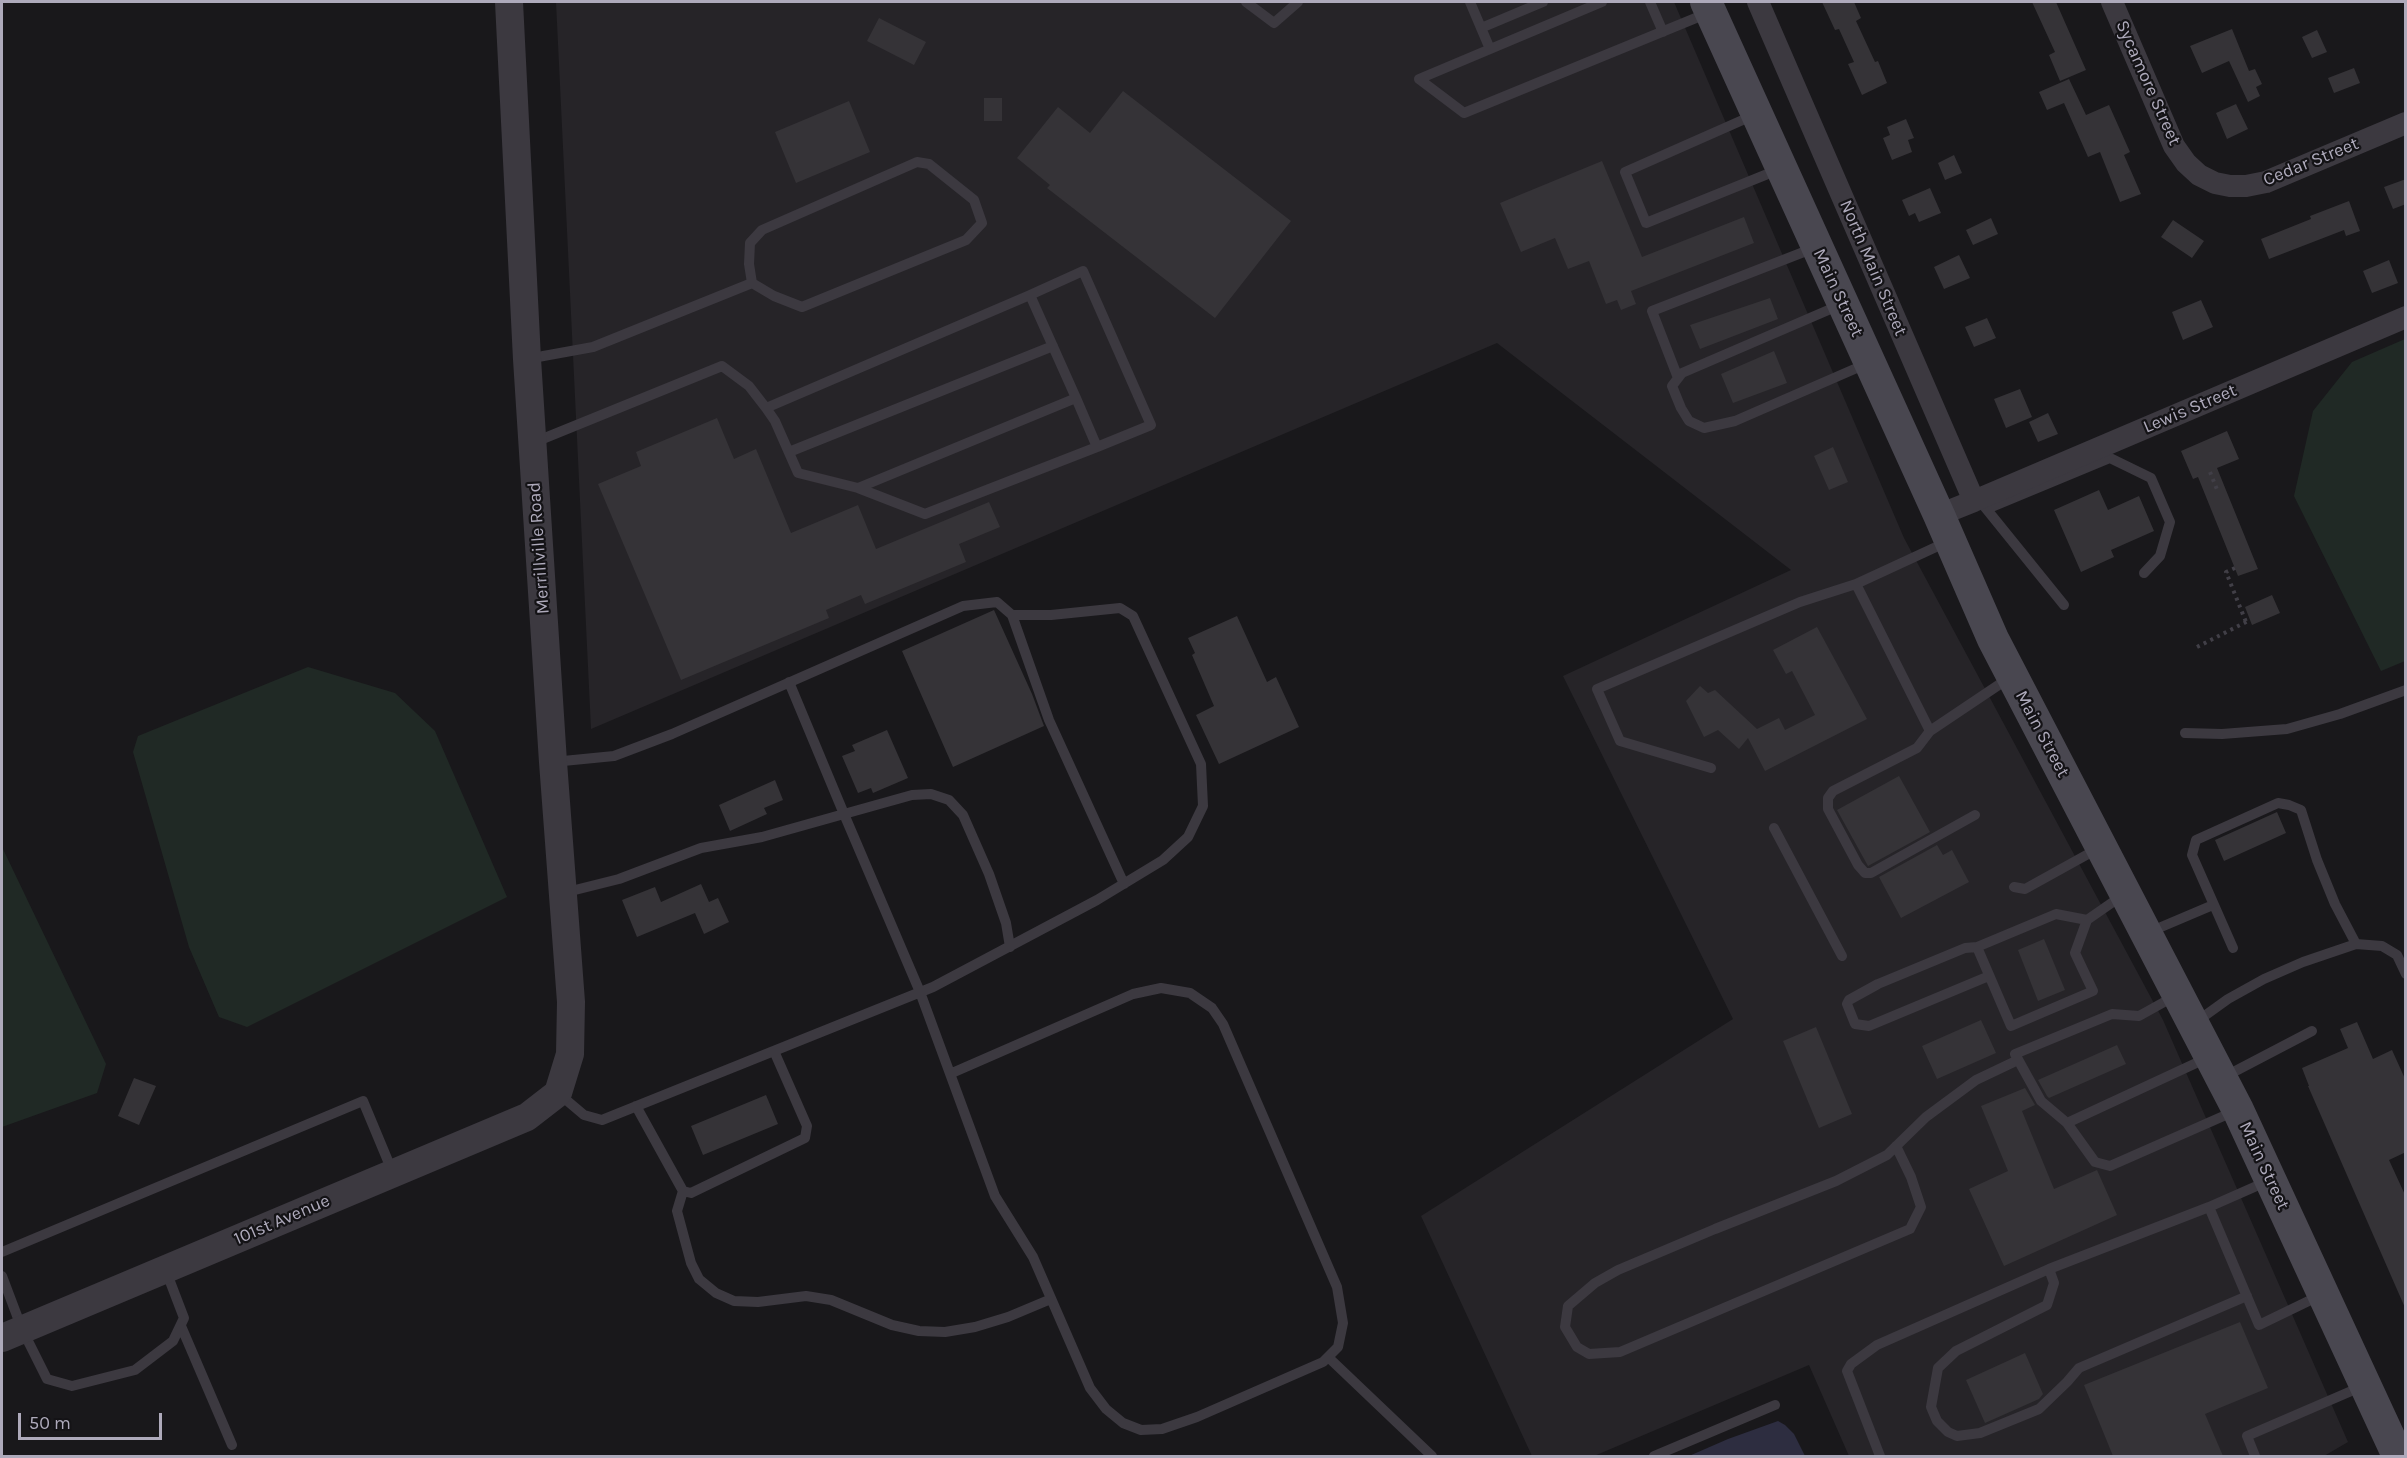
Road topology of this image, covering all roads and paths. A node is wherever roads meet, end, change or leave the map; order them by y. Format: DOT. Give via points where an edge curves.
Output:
graph roads {
  1 [pos="509,2"];
  2 [pos="1245,2"];
  3 [pos="1298,2"];
  4 [pos="1470,2"];
  5 [pos="1542,2"];
  6 [pos="1602,2"];
  7 [pos="1650,2"];
  8 [pos="1758,2"];
  9 [pos="2112,2"];
  10 [pos="1708,7"];
  11 [pos="1481,28"];
  12 [pos="1663,32"];
  13 [pos="1490,49"];
  14 [pos="1757,114"];
  15 [pos="2406,123"];
  16 [pos="1781,169"];
  17 [pos="2215,183"];
  18 [pos="1816,247"];
  19 [pos="752,283"];
  20 [pos="1030,295"];
  21 [pos="1842,304"];
  22 [pos="2406,316"];
  23 [pos="1053,346"];
  24 [pos="527,359"];
  25 [pos="1869,363"];
  26 [pos="1678,378"];
  27 [pos="1076,398"];
  28 [pos="766,408"];
  29 [pos="532,443"];
  30 [pos="1097,447"];
  31 [pos="789,452"];
  32 [pos="2210,472"];
  33 [pos="858,489"];
  34 [pos="2218,492"];
  35 [pos="1980,503"];
  36 [pos="1945,528"];
  37 [pos="2235,568"];
  38 [pos="2144,573"];
  39 [pos="1856,584"];
  40 [pos="2064,605"];
  41 [pos="1012,615"];
  42 [pos="2197,647"];
  43 [pos="2012,676"];
  44 [pos="789,682"];
  45 [pos="2406,690"];
  46 [pos="1930,730"];
  47 [pos="2185,733"];
  48 [pos="553,762"];
  49 [pos="1711,768"];
  50 [pos="844,814"];
  51 [pos="1976,815"];
  52 [pos="1774,828"];
  53 [pos="2102,847"];
  54 [pos="1124,884"];
  55 [pos="2014,887"];
  56 [pos="563,893"];
  57 [pos="2126,893"];
  58 [pos="2213,904"];
  59 [pos="2087,920"];
  60 [pos="2147,933"];
  61 [pos="2356,944"];
  62 [pos="1010,947"];
  63 [pos="1977,947"];
  64 [pos="2233,948"];
  65 [pos="1842,956"];
  66 [pos="2406,974"];
  67 [pos="1989,976"];
  68 [pos="921,992"];
  69 [pos="2178,994"];
  70 [pos="2193,1024"];
  71 [pos="2312,1031"];
  72 [pos="774,1051"];
  73 [pos="2018,1060"];
  74 [pos="2216,1067"];
  75 [pos="952,1073"];
  76 [pos="558,1093"];
  77 [pos="636,1106"];
  78 [pos="2238,1110"];
  79 [pos="2067,1123"];
  80 [pos="1896,1146"];
  81 [pos="393,1173"];
  82 [pos="2271,1180"];
  83 [pos="683,1191"];
  84 [pos="2209,1207"];
  85 [pos="2,1252"];
  86 [pos="165,1269"];
  87 [pos="2049,1269"];
  88 [pos="2,1276"];
  89 [pos="2323,1294"];
  90 [pos="2247,1296"];
  91 [pos="1051,1299"];
  92 [pos="181,1326"];
  93 [pos="12,1334"];
  94 [pos="1328,1357"];
  95 [pos="2371,1395"];
  96 [pos="1775,1405"];
  97 [pos="232,1445"];
  98 [pos="1432,1456"];
  99 [pos="1654,1456"];
  100 [pos="1880,1456"];
  101 [pos="2255,1456"];
  102 [pos="2398,1456"];
  1 -- 24 [label="street, Merrillville Road"];
  2 -- 3 [label="lane" via="1274,23"];
  4 -- 11 [label="lane"];
  5 -- 11 [label="lane"];
  6 -- 13 [label="lane"];
  7 -- 12 [label="lane"];
  8 -- 35 [label="street, North Main Street"];
  9 -- 17 [label="street, Sycamore Street" via="2174,146 2199,175"];
  10 -- 12 [label="lane"];
  10 -- 14 [label="main road, Main Street"];
  11 -- 13 [label="lane"];
  12 -- 13 [label="lane" via="1464,112 1419,79"];
  14 -- 16 [label="main road, Main Street"];
  14 -- 16 [label="lane" via="1625,172 1646,223"];
  15 -- 17 [label="street, Cedar Street" via="2266,182 2246,186"];
  16 -- 18 [label="main road, Main Street"];
  18 -- 21 [label="main road, Main Street"];
  18 -- 26 [label="lane" via="1652,311"];
  19 -- 19 [label="lane" via="802,307 966,240 982,223 974,200 929,164 917,162 762,230 750,243"];
  19 -- 24 [label="lane" via="593,347"];
  20 -- 23 [label="lane"];
  20 -- 28 [label="lane"];
  20 -- 30 [label="lane" via="1083,271 1151,425"];
  21 -- 25 [label="main road, Main Street"];
  21 -- 26 [label="lane"];
  22 -- 35 [label="street, Lewis Street"];
  23 -- 27 [label="lane"];
  23 -- 31 [label="lane"];
  24 -- 29 [label="street, Merrillville Road"];
  25 -- 26 [label="lane" via="1735,422 1704,428 1689,421 1681,408 1672,386"];
  25 -- 36 [label="main road, Main Street"];
  27 -- 30 [label="lane"];
  27 -- 33 [label="lane"];
  28 -- 29 [label="lane" via="749,386 722,366"];
  28 -- 31 [label="lane"];
  29 -- 48 [label="street, Merrillville Road"];
  30 -- 33 [label="lane" via="925,514"];
  31 -- 33 [label="lane" via="798,473"];
  32 -- 34 [label="path"];
  35 -- 36 [label="street"];
  35 -- 38 [label="lane" via="2110,458 2151,478 2170,522 2160,556"];
  35 -- 40 [label="lane"];
  36 -- 39 [label="lane"];
  36 -- 43 [label="main road, Main Street"];
  37 -- 42 [label="path" via="2226,572 2248,621"];
  39 -- 46 [label="lane"];
  39 -- 49 [label="lane" via="1800,603 1597,690 1620,741"];
  41 -- 44 [label="lane" via="997,602 963,606"];
  41 -- 54 [label="lane" via="1049,720"];
  41 -- 54 [label="lane" via="1120,608 1133,616 1201,765 1203,806 1188,837 1163,860"];
  43 -- 46 [label="lane"];
  43 -- 53 [label="main road, Main Street"];
  44 -- 48 [label="lane" via="614,756"];
  44 -- 50 [label="lane"];
  45 -- 47 [label="lane" via="2287,729"];
  46 -- 51 [label="lane" via="1917,748 1833,791 1828,798 1828,809 1858,865 1865,873 1871,873"];
  48 -- 56 [label="street, Merrillville Road"];
  50 -- 56 [label="lane" via="762,837 701,848 619,879"];
  50 -- 62 [label="lane" via="912,795 931,794 949,800 963,815 989,874"];
  50 -- 68 [label="lane"];
  52 -- 65 [label="lane"];
  53 -- 55 [label="lane" via="2025,889"];
  53 -- 57 [label="main road, Main Street"];
  54 -- 62 [label="lane"];
  56 -- 76 [label="street, Merrillville Road" via="571,1002 570,1054"];
  57 -- 59 [label="lane"];
  57 -- 60 [label="main road, Main Street"];
  58 -- 60 [label="lane"];
  58 -- 61 [label="lane" via="2192,855 2196,840 2278,803 2289,805 2301,810 2335,904"];
  58 -- 64 [label="lane"];
  59 -- 63 [label="lane" via="2056,914"];
  59 -- 67 [label="lane" via="2075,953 2093,991 2011,1026"];
  60 -- 69 [label="main road, Main Street"];
  61 -- 66 [label="lane" via="2382,946 2397,955"];
  61 -- 70 [label="lane" via="2264,979"];
  62 -- 68 [label="lane"];
  63 -- 67 [label="lane"];
  63 -- 67 [label="lane" via="1965,948 1878,984 1849,1000 1855,1024 1869,1026"];
  68 -- 72 [label="lane"];
  68 -- 75 [label="lane"];
  69 -- 70 [label="main road, Main Street"];
  69 -- 73 [label="lane" via="2139,1016 2112,1014 2015,1054"];
  70 -- 74 [label="main road, Main Street"];
  71 -- 74 [label="lane"];
  72 -- 77 [label="lane"];
  72 -- 83 [label="lane" via="807,1126 805,1138 691,1193"];
  73 -- 79 [label="lane" via="2040,1101"];
  73 -- 80 [label="lane" via="1977,1080"];
  74 -- 78 [label="main road, Main Street"];
  74 -- 79 [label="lane"];
  75 -- 91 [label="lane" via="995,1196 1033,1257"];
  75 -- 94 [label="lane" via="1133,994 1161,988 1190,993 1212,1008 1223,1024 1337,1287 1343,1323 1338,1347"];
  76 -- 77 [label="lane" via="584,1115 602,1120"];
  76 -- 81 [label="street, 101st Avenue" via="527,1117"];
  77 -- 83 [label="lane"];
  78 -- 79 [label="lane" via="2110,1166 2095,1162"];
  78 -- 82 [label="main road, Main Street"];
  80 -- 80 [label="lane" via="1887,1155 1836,1181 1618,1270 1568,1306 1565,1327 1577,1347 1589,1354 1620,1352 1910,1229 1921,1207"];
  81 -- 85 [label="lane" via="363,1101"];
  81 -- 86 [label="street, 101st Avenue"];
  82 -- 84 [label="lane"];
  82 -- 89 [label="main road, Main Street"];
  83 -- 91 [label="lane" via="677,1211 691,1263 699,1279 734,1301 806,1296 831,1300 892,1325 945,1332 975,1328"];
  84 -- 87 [label="lane"];
  84 -- 90 [label="lane"];
  86 -- 92 [label="lane" via="184,1318"];
  86 -- 93 [label="street, 101st Avenue"];
  87 -- 90 [label="lane" via="2054,1283 2047,1305 1956,1351 1938,1368 1931,1407 1948,1432 1957,1436 1980,1433 2039,1409 2079,1368"];
  87 -- 100 [label="lane" via="1877,1345 1851,1364 1847,1371"];
  88 -- 93 [label="lane"];
  89 -- 90 [label="lane" via="2259,1325"];
  89 -- 95 [label="main road, Main Street"];
  91 -- 94 [label="lane" via="1090,1388 1106,1409 1123,1423 1141,1430 1162,1429 1197,1417"];
  92 -- 93 [label="lane" via="173,1341 135,1370 72,1386 47,1379"];
  92 -- 97 [label="lane"];
  94 -- 98 [label="lane"];
  95 -- 101 [label="lane" via="2247,1436"];
  95 -- 102 [label="main road, Main Street"];
  96 -- 99 [label="lane"];
}
